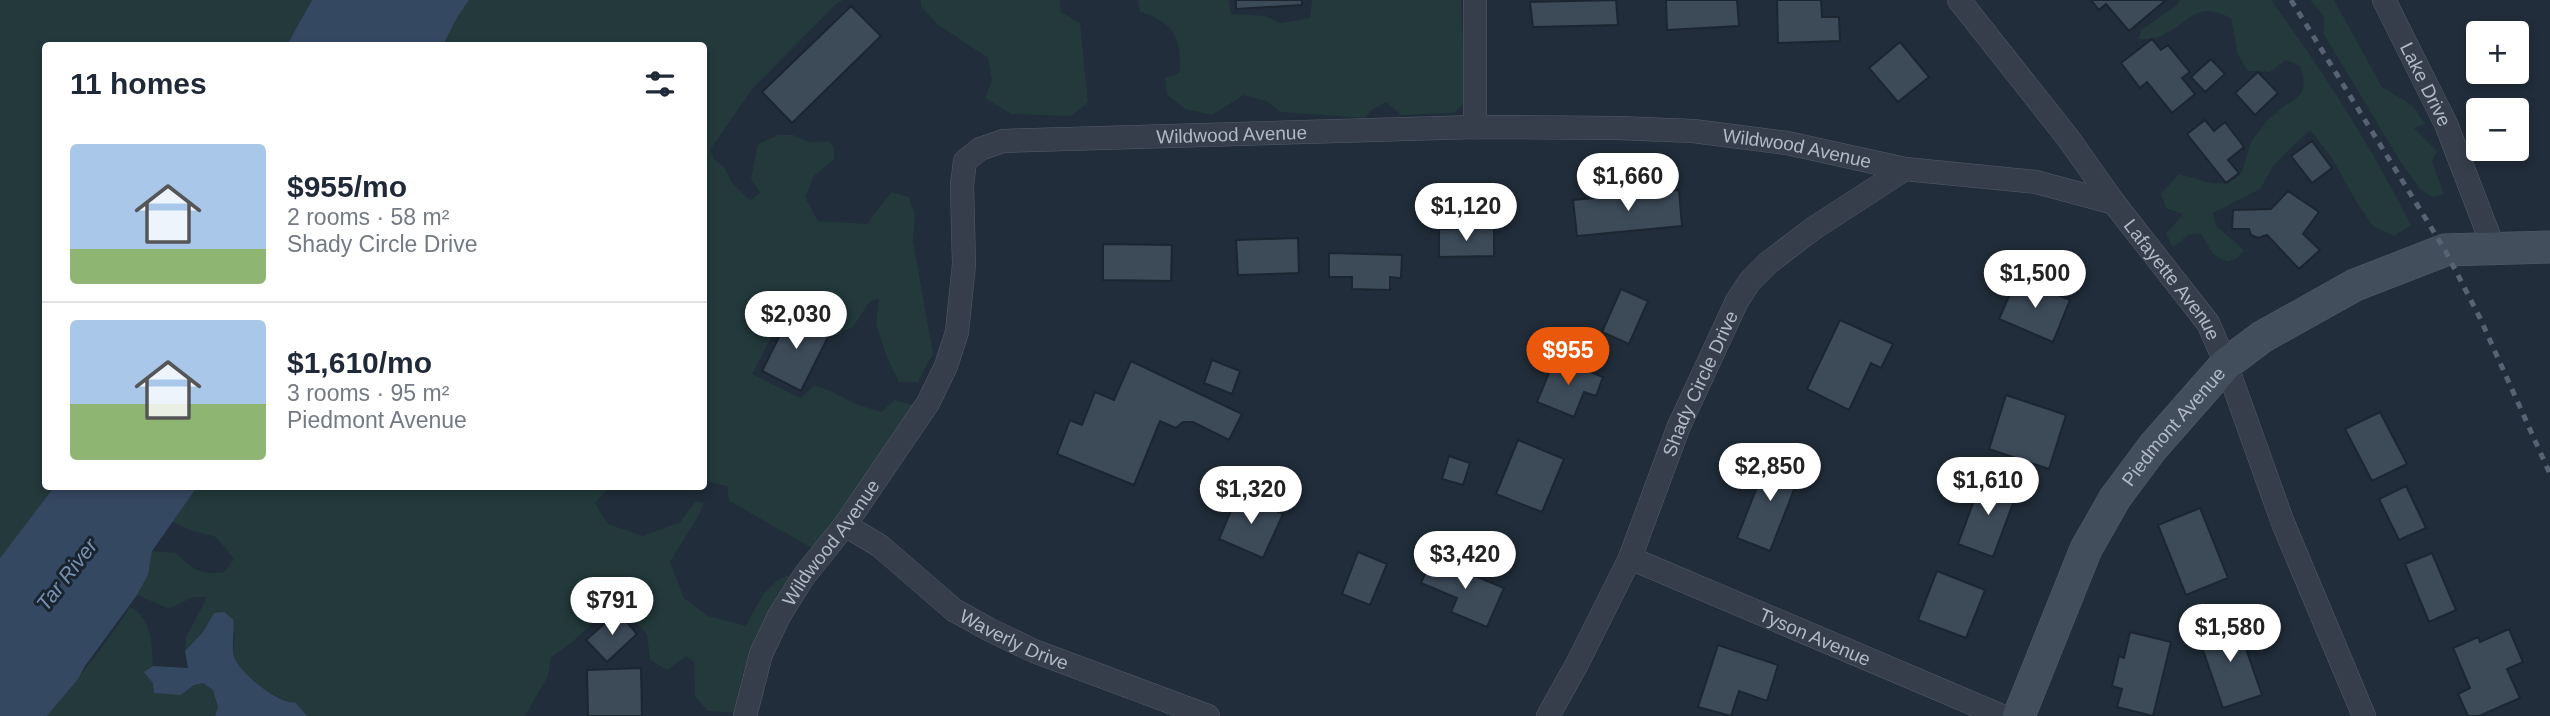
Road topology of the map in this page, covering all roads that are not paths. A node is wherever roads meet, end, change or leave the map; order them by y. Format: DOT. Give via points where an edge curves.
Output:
graph roads {
  1 [pos="1475,0"];
  2 [pos="1959,0"];
  3 [pos="2384,0"];
  4 [pos="1475,127"];
  5 [pos="1905,169"];
  6 [pos="2114,203"];
  7 [pos="2550,247"];
  8 [pos="2494,249"];
  9 [pos="2226,364"];
  10 [pos="845,525"];
  11 [pos="1629,558"];
  12 [pos="750,714"];
  13 [pos="1208,716"];
  14 [pos="1549,716"];
  15 [pos="2002,716"];
  16 [pos="2019,716"];
  17 [pos="2364,716"];
  1 -- 4 [label="street"];
  2 -- 6 [label="street, Lafayette Avenue"];
  3 -- 8 [label="street, Lake Drive" via="2446,124"];
  4 -- 5 [label="street, Wildwood Avenue" via="1693,131 1787,143"];
  4 -- 10 [label="street, Wildwood Avenue" via="1003,141 980,149 965,161 964,264 957,332 946,366 928,403"];
  5 -- 6 [label="street, Wildwood Avenue" via="2036,182"];
  5 -- 11 [label="street, Shady Circle Drive" via="1814,228 1750,281 1679,426"];
  6 -- 9 [label="street, Lafayette Avenue" via="2208,323"];
  7 -- 8 [label="street"];
  8 -- 9 [label="street, Piedmont Avenue" via="2445,250 2356,285 2262,337"];
  9 -- 16 [label="street, Piedmont Avenue" via="2115,498 2086,549"];
  9 -- 17 [label="street, Lafayette Avenue" via="2283,523"];
  10 -- 12 [label="street, Wildwood Avenue" via="779,616 761,654"];
  10 -- 13 [label="street, Waverly Drive" via="880,546 954,610 990,630"];
  11 -- 14 [label="street, Shady Circle Drive"];
  11 -- 15 [label="street, Tyson Avenue"];
}
